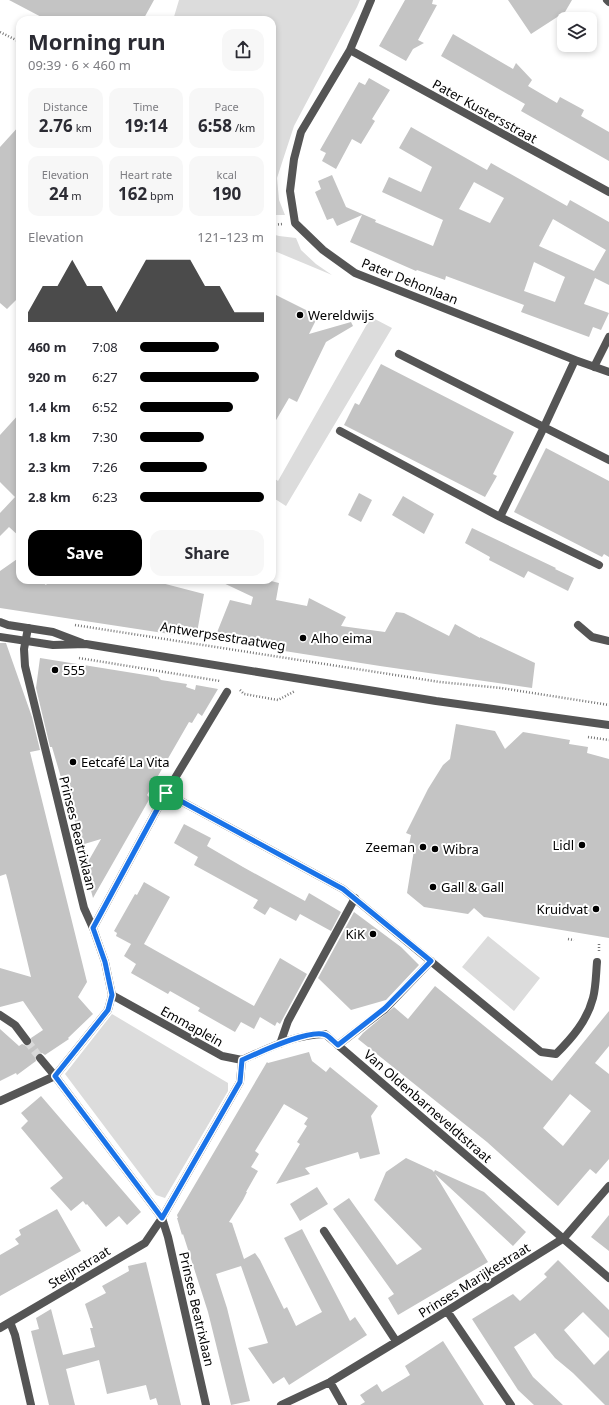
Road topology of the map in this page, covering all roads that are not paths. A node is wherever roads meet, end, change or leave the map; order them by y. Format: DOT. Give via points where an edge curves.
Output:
graph roads {
  1 [pos="370,0"];
  2 [pos="607,0"];
  3 [pos="609,2"];
  4 [pos="350,50"];
  5 [pos="609,192"];
  6 [pos="609,337"];
  7 [pos="399,354"];
  8 [pos="575,360"];
  9 [pos="594,367"];
  10 [pos="609,372"];
  11 [pos="544,426"];
  12 [pos="340,431"];
  13 [pos="609,460"];
  14 [pos="500,517"];
  15 [pos="599,565"];
  16 [pos="0,622"];
  17 [pos="578,625"];
  18 [pos="28,628"];
  19 [pos="0,637"];
  20 [pos="25,641"];
  21 [pos="609,641"];
  22 [pos="86,644"];
  23 [pos="227,692"];
  24 [pos="609,725"];
  25 [pos="166,793"];
  26 [pos="355,898"];
  27 [pos="93,928"];
  28 [pos="431,961"];
  29 [pos="597,962"];
  30 [pos="112,995"];
  31 [pos="0,1014"];
  32 [pos="27,1041"];
  33 [pos="280,1044"];
  34 [pos="338,1045"];
  35 [pos="40,1058"];
  36 [pos="242,1060"];
  37 [pos="55,1076"];
  38 [pos="0,1101"];
  39 [pos="609,1186"];
  40 [pos="162,1218"];
  41 [pos="324,1231"];
  42 [pos="564,1238"];
  43 [pos="609,1278"];
  44 [pos="447,1311"];
  45 [pos="10,1322"];
  46 [pos="0,1328"];
  47 [pos="396,1341"];
  48 [pos="330,1382"];
  49 [pos="31,1405"];
  50 [pos="206,1405"];
  51 [pos="281,1405"];
  52 [pos="343,1405"];
  53 [pos="512,1405"];
  1 -- 4 [label="street, Pater Dehonlaan"];
  2 -- 3 [label="street"];
  4 -- 5 [label="street, Pater Kustersstraat"];
  4 -- 8 [label="street, Pater Dehonlaan" via="302,132 294,159 290,191 295,223 322,250 355,273"];
  6 -- 9 [label="street"];
  7 -- 11 [label="street"];
  8 -- 9 [label="street, Pater Dehonlaan"];
  8 -- 11 [label="street"];
  9 -- 10 [label="street, Pater Dehonlaan"];
  11 -- 13 [label="street"];
  11 -- 14 [label="street"];
  12 -- 14 [label="street"];
  14 -- 15 [label="street"];
  16 -- 18 [label="street"];
  17 -- 21 [label="street" via="592,637"];
  18 -- 20 [label="street, Prinses Beatrixlaan"];
  18 -- 22 [label="street" via="53,632"];
  19 -- 20 [label="street"];
  20 -- 22 [label="street" via="53,645"];
  20 -- 27 [label="street, Prinses Beatrixlaan" via="25,666 84,908"];
  22 -- 24 [label="street" via="436,701"];
  23 -- 25 [label="street"];
  25 -- 26 [label="street" via="343,889"];
  25 -- 27 [label="street"];
  26 -- 28 [label="street"];
  26 -- 33 [label="street" via="288,1021"];
  27 -- 30 [label="street, Prinses Beatrixlaan" via="105,962"];
  28 -- 29 [label="street" via="542,1052 556,1054 587,1015 594,997"];
  28 -- 34 [label="street" via="385,1008"];
  30 -- 36 [label="street, Emmaplein" via="222,1056"];
  30 -- 37 [label="street" via="108,1010"];
  31 -- 32 [label="street" via="15,1025"];
  33 -- 34 [label="street, Van Oldenbarneveldtstraat" via="310,1034 325,1034"];
  33 -- 36 [label="street, Van Oldenbarneveldtstraat"];
  34 -- 42 [label="street, Van Oldenbarneveldtstraat"];
  35 -- 37 [label="street"];
  36 -- 40 [label="street" via="240,1082"];
  37 -- 38 [label="street"];
  37 -- 40 [label="street"];
  39 -- 42 [label="street, Prinses Marijkestraat"];
  40 -- 45 [label="street, Steijnstraat" via="144,1242"];
  40 -- 50 [label="street, Prinses Beatrixlaan"];
  41 -- 47 [label="street"];
  42 -- 43 [label="street, Van Oldenbarneveldtstraat"];
  42 -- 44 [label="street, Prinses Marijkestraat"];
  44 -- 47 [label="street, Prinses Marijkestraat"];
  44 -- 53 [label="street"];
  45 -- 46 [label="street, Steijnstraat"];
  45 -- 49 [label="street"];
  47 -- 48 [label="street, Prinses Marijkestraat"];
  48 -- 51 [label="street, Prinses Marijkestraat"];
  48 -- 52 [label="street"];
}
